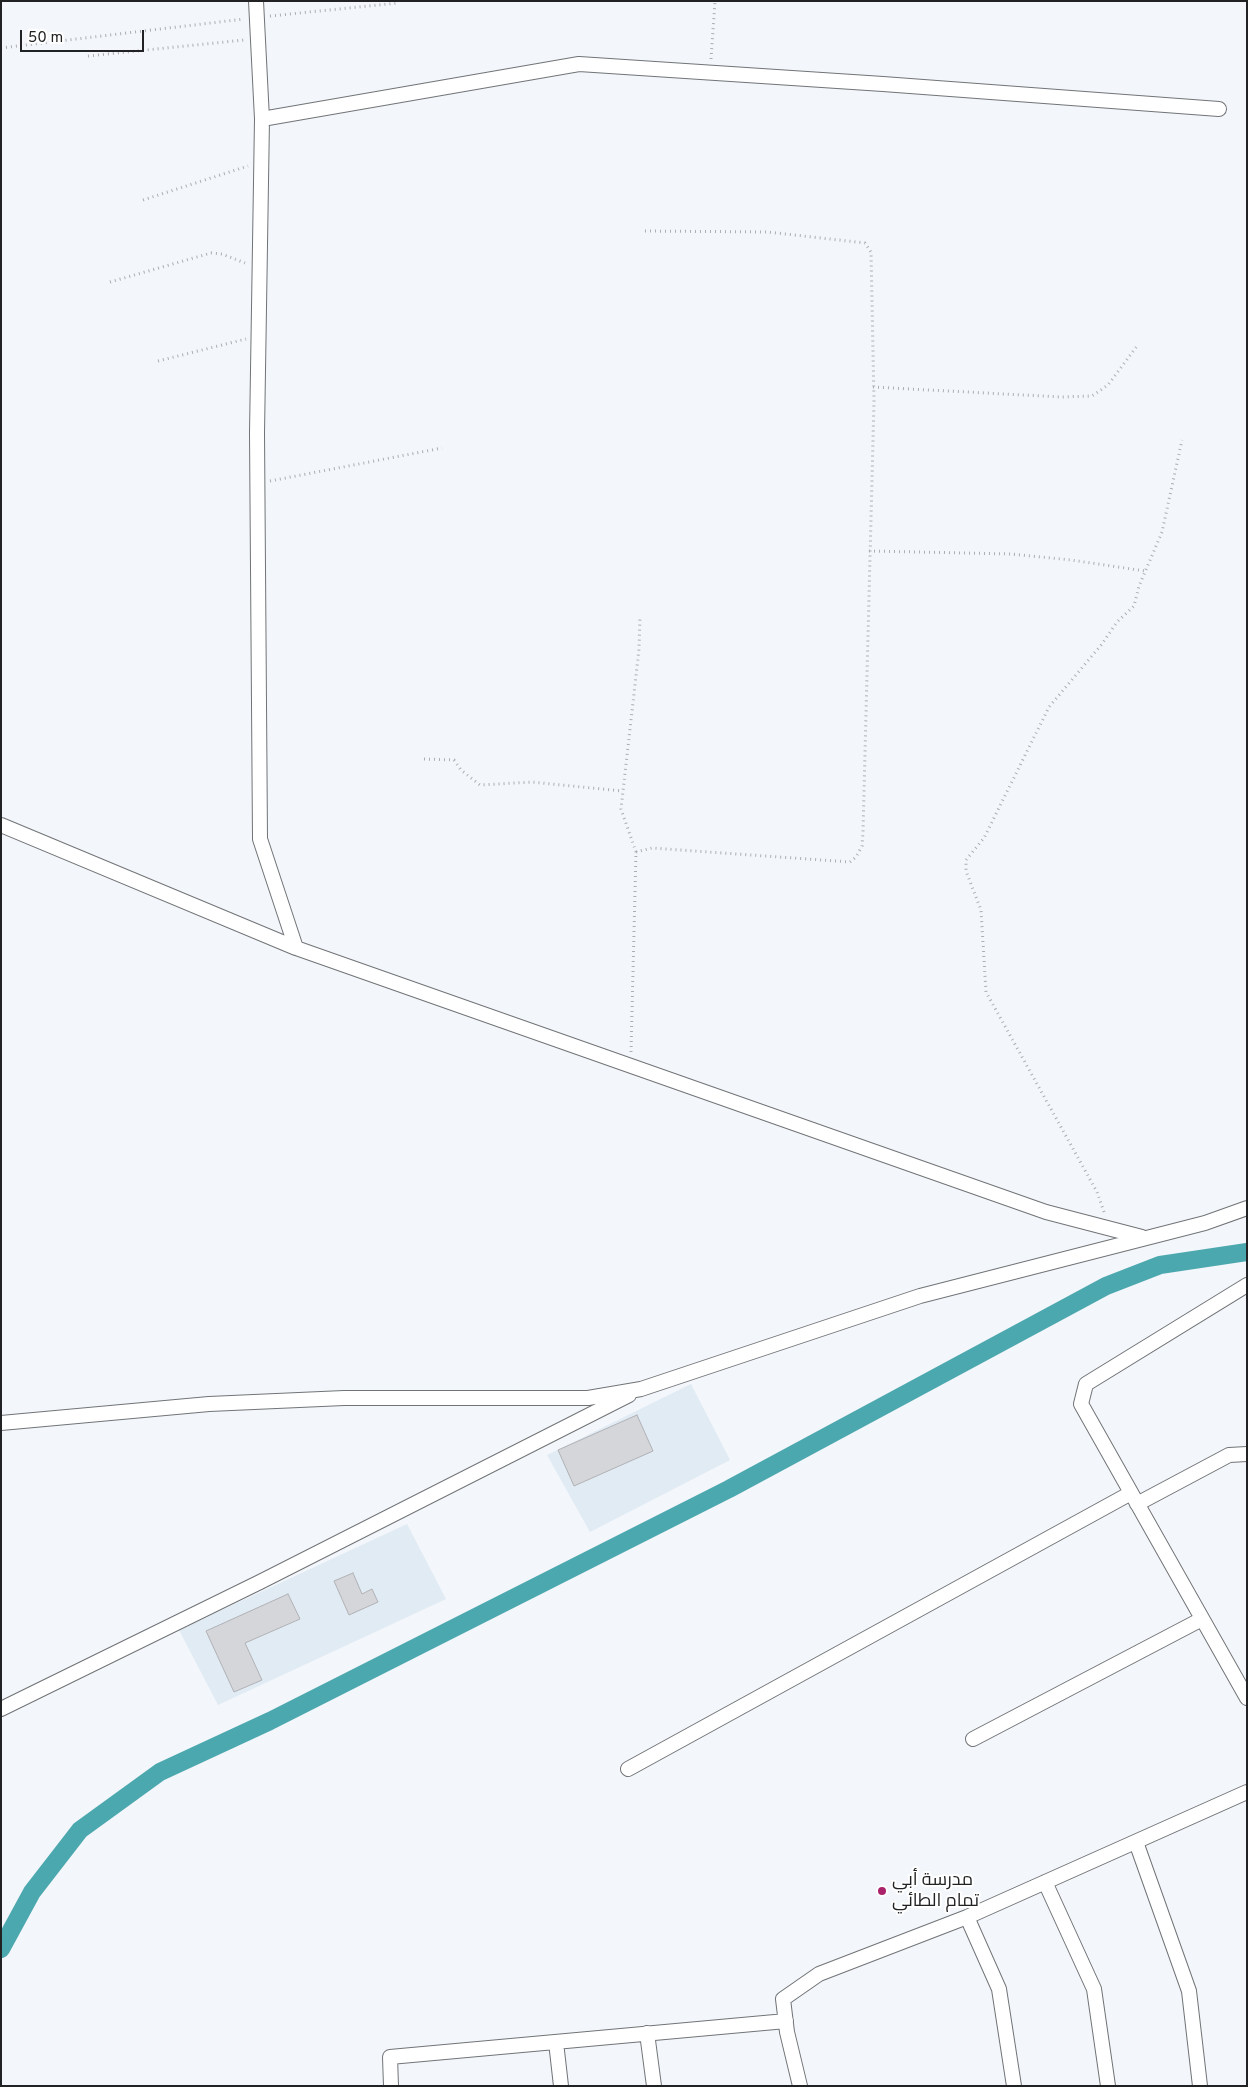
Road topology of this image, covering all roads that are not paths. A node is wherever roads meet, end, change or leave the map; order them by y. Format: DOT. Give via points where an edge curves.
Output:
graph roads {
  1 [pos="256,1"];
  2 [pos="1219,109"];
  3 [pos="262,119"];
  4 [pos="1,824"];
  5 [pos="296,948"];
  6 [pos="1247,1208"];
  7 [pos="1145,1238"];
  8 [pos="1247,1285"];
  9 [pos="640,1388"];
  10 [pos="1,1423"];
  11 [pos="1247,1454"];
  12 [pos="1134,1499"];
  13 [pos="1202,1619"];
  14 [pos="1247,1698"];
  15 [pos="1,1709"];
  16 [pos="973,1739"];
  17 [pos="628,1770"];
  18 [pos="1247,1792"];
  19 [pos="1136,1842"];
  20 [pos="1045,1882"];
  21 [pos="967,1917"];
  22 [pos="786,2020"];
  23 [pos="647,2034"];
  24 [pos="556,2042"];
  25 [pos="391,2086"];
  26 [pos="561,2086"];
  27 [pos="654,2086"];
  28 [pos="800,2086"];
  29 [pos="1014,2086"];
  30 [pos="1108,2086"];
  31 [pos="1200,2086"];
  1 -- 3 [label="street"];
  2 -- 3 [label="street" via="579,64"];
  3 -- 5 [label="street" via="257,483 260,839"];
  4 -- 5 [label="street"];
  5 -- 7 [label="street" via="1046,1212"];
  6 -- 7 [label="street" via="1205,1223"];
  7 -- 9 [label="street" via="920,1296"];
  8 -- 12 [label="street" via="1086,1384 1081,1404"];
  9 -- 10 [label="street" via="588,1398 344,1398 209,1404"];
  9 -- 15 [label="street" via="260,1582"];
  11 -- 12 [label="street" via="1229,1455"];
  12 -- 13 [label="street"];
  12 -- 17 [label="street"];
  13 -- 14 [label="street"];
  13 -- 16 [label="street"];
  18 -- 19 [label="street"];
  19 -- 20 [label="street"];
  19 -- 31 [label="street" via="1190,1991"];
  20 -- 21 [label="street"];
  20 -- 30 [label="street" via="1094,1989"];
  21 -- 22 [label="street" via="819,1974 783,1999"];
  21 -- 29 [label="street" via="998,1989"];
  22 -- 23 [label="street"];
  22 -- 28 [label="street"];
  23 -- 24 [label="street"];
  23 -- 27 [label="street"];
  24 -- 25 [label="street" via="390,2057"];
  24 -- 26 [label="street"];
}
